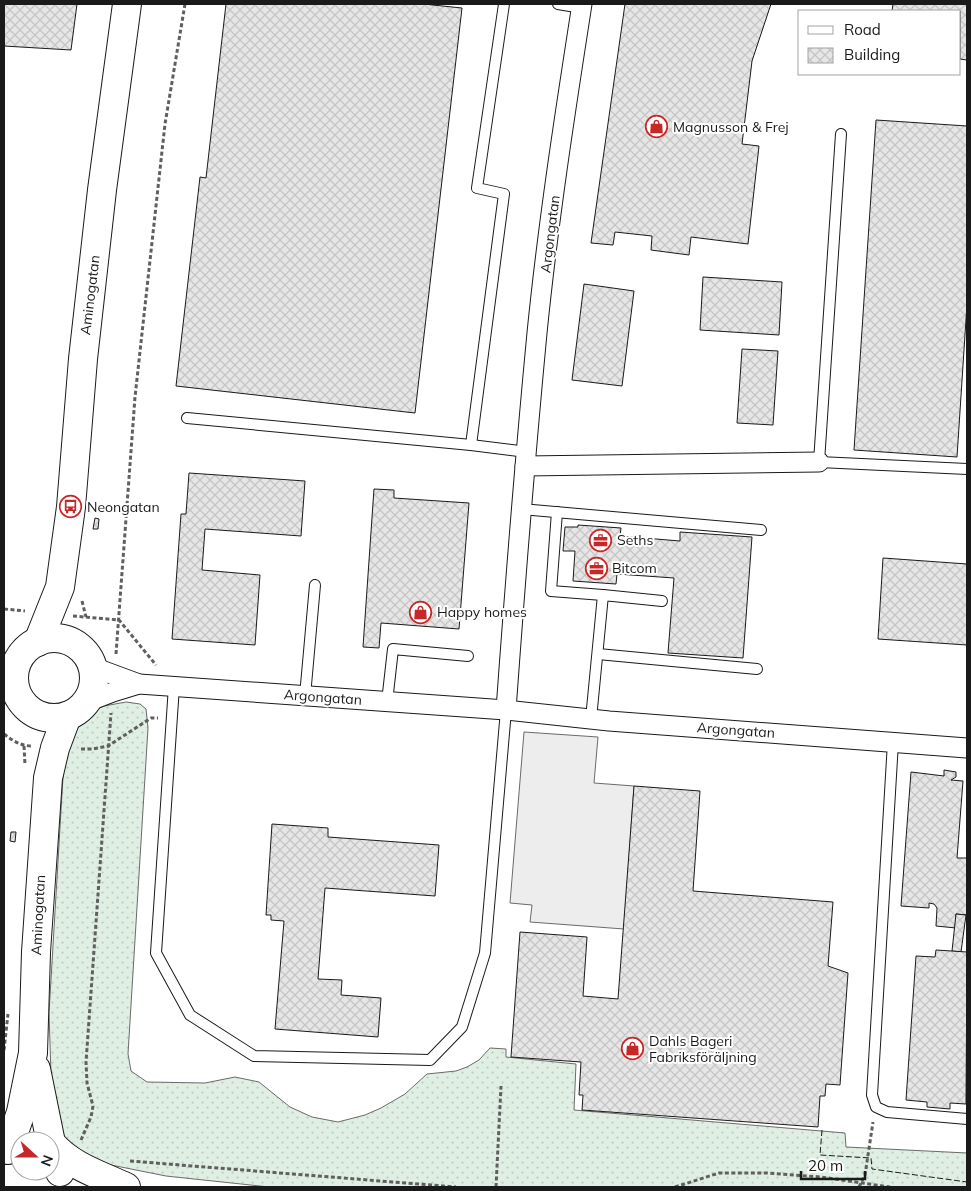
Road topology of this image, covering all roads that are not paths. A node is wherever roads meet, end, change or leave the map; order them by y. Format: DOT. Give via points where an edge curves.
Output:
graph roads {
  1 [pos="127,4"];
  2 [pos="504,4"];
  3 [pos="558,4"];
  4 [pos="582,6"];
  5 [pos="841,134"];
  6 [pos="187,418"];
  7 [pos="471,445"];
  8 [pos="526,459"];
  9 [pos="819,462"];
  10 [pos="967,469"];
  11 [pos="521,509"];
  12 [pos="557,512"];
  13 [pos="760,530"];
  14 [pos="315,585"];
  15 [pos="604,595"];
  16 [pos="662,600"];
  17 [pos="59,614"];
  18 [pos="598,654"];
  19 [pos="468,656"];
  20 [pos="757,669"];
  21 [pos="100,671"];
  22 [pos="19,674"];
  23 [pos="174,686"];
  24 [pos="305,696"];
  25 [pos="387,702"];
  26 [pos="77,709"];
  27 [pos="506,710"];
  28 [pos="591,719"];
  29 [pos="893,742"];
  30 [pos="967,748"];
  31 [pos="48,778"];
  32 [pos="33,1053"];
  33 [pos="4,1110"];
  34 [pos="967,1119"];
  35 [pos="16,1131"];
  36 [pos="61,1172"];
  37 [pos="125,1174"];
  1 -- 17 [label="street, Aminogatan" via="83,359"];
  2 -- 7 [label="lane" via="477,188 504,194"];
  3 -- 4 [label="lane"];
  4 -- 8 [label="street, Argongatan" via="540,312"];
  5 -- 9 [label="lane"];
  6 -- 7 [label="lane"];
  7 -- 8 [label="lane"];
  8 -- 9 [label="street"];
  8 -- 11 [label="street, Argongatan"];
  9 -- 10 [label="lane"];
  11 -- 12 [label="lane"];
  11 -- 27 [label="street, Argongatan"];
  12 -- 13 [label="lane"];
  12 -- 15 [label="lane" via="551,591"];
  14 -- 24 [label="lane"];
  15 -- 16 [label="lane"];
  15 -- 18 [label="lane"];
  17 -- 21 [label="street"];
  17 -- 22 [label="street, Aminogatan"];
  18 -- 20 [label="lane"];
  18 -- 28 [label="lane"];
  19 -- 25 [label="lane" via="392,649"];
  21 -- 22 [label="street" via="70,642 49,639"];
  21 -- 23 [label="street, Argongatan" via="139,684"];
  21 -- 26 [label="street" via="94,679 92,691"];
  22 -- 26 [label="street" via="42,717 55,718"];
  22 -- 31 [label="street, Aminogatan" via="38,730"];
  23 -- 24 [label="street, Argongatan"];
  23 -- 27 [label="lane" via="156,953 190,1015 254,1056 430,1060 462,1026 485,953"];
  24 -- 25 [label="street, Argongatan"];
  25 -- 27 [label="street, Argongatan"];
  26 -- 31 [label="street, Aminogatan" via="55,748"];
  27 -- 28 [label="street, Argongatan"];
  28 -- 29 [label="street, Argongatan"];
  29 -- 30 [label="street, Argongatan"];
  29 -- 34 [label="lane" via="872,1095 876,1107 887,1112"];
  31 -- 32 [label="street, Aminogatan"];
  32 -- 33 [label="street"];
  32 -- 35 [label="street, Aminogatan"];
  32 -- 36 [label="street, Aminogatan"];
  36 -- 37 [label="street" via="57,1150 78,1165"];
}
